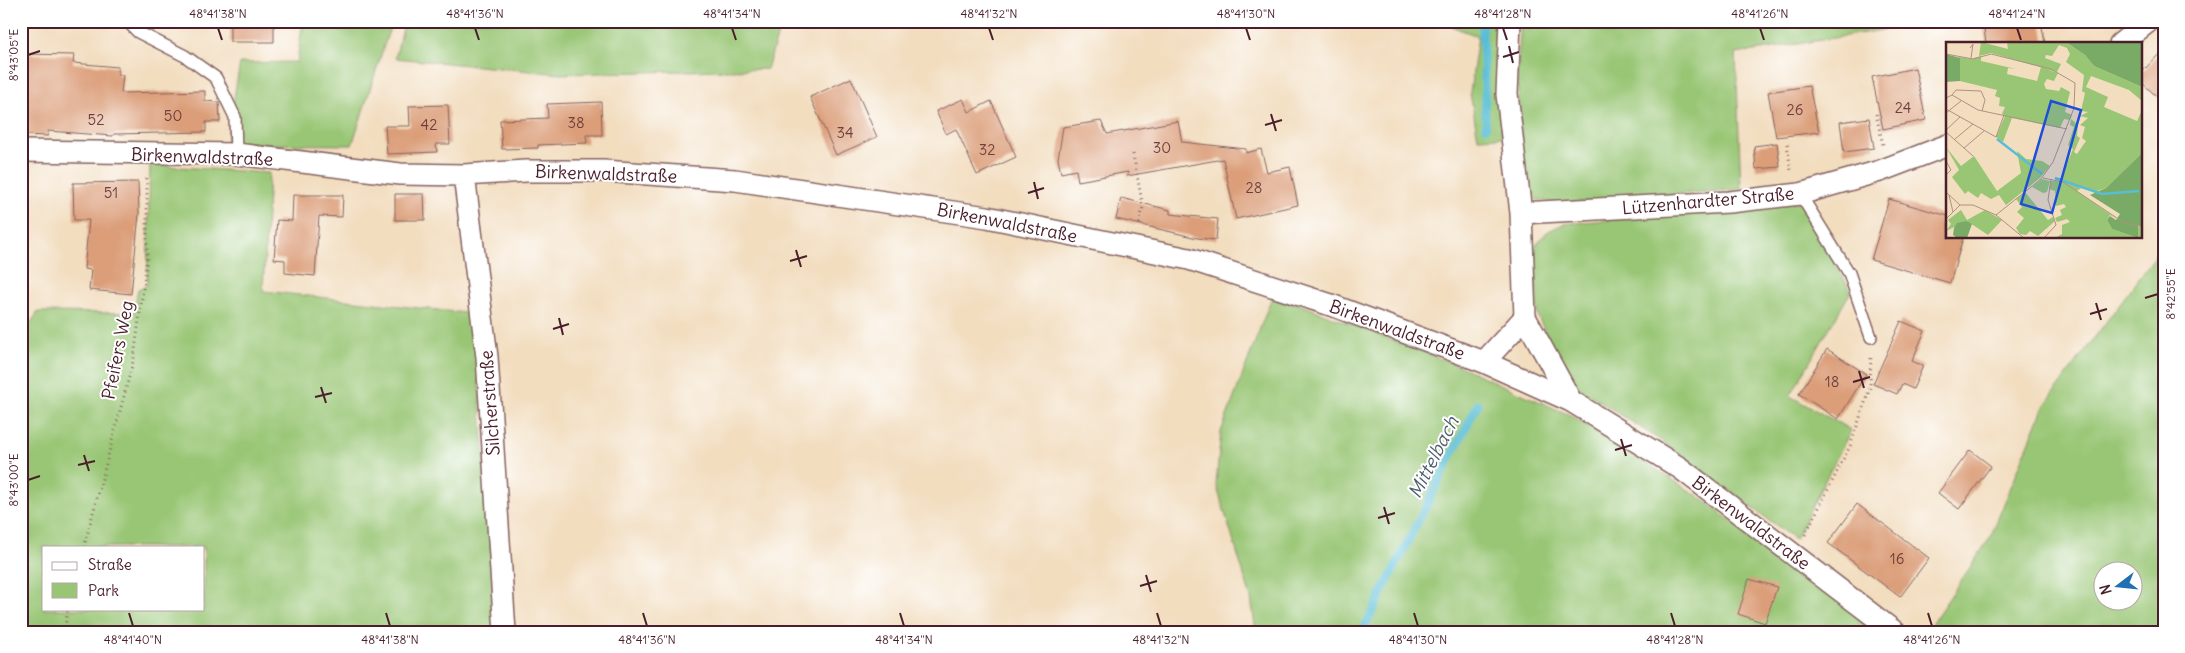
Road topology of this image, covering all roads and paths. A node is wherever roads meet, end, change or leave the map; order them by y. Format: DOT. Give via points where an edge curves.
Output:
graph roads {
  1 [pos="127,21"];
  2 [pos="1510,21"];
  3 [pos="2149,21"];
  4 [pos="2123,42"];
  5 [pos="1876,114"];
  6 [pos="1946,146"];
  7 [pos="21,151"];
  8 [pos="147,154"];
  9 [pos="236,154"];
  10 [pos="1133,154"];
  11 [pos="1888,168"];
  12 [pos="464,175"];
  13 [pos="1800,194"];
  14 [pos="1521,213"];
  15 [pos="1135,248"];
  16 [pos="1525,317"];
  17 [pos="1872,337"];
  18 [pos="1484,362"];
  19 [pos="1571,401"];
  20 [pos="84,546"];
  21 [pos="1795,556"];
  22 [pos="68,610"];
  23 [pos="64,632"];
  24 [pos="505,632"];
  25 [pos="1895,632"];
  1 -- 9 [label="lane" via="138,32 185,56 216,78 235,117"];
  2 -- 14 [label="street" via="1506,94"];
  3 -- 4 [label="street"];
  5 -- 11 [label="path"];
  6 -- 11 [label="street, Lützenhardter Straße"];
  7 -- 8 [label="street, Birkenwaldstraße"];
  8 -- 9 [label="street, Birkenwaldstraße"];
  8 -- 20 [label="path, Pfeifers Weg" via="147,259 134,358"];
  9 -- 12 [label="street, Birkenwaldstraße" via="400,174"];
  10 -- 15 [label="path" via="1143,208"];
  11 -- 13 [label="street, Lützenhardter Straße"];
  12 -- 15 [label="street, Birkenwaldstraße" via="603,171 735,180 987,217"];
  12 -- 24 [label="street, Silcherstraße" via="487,357"];
  13 -- 14 [label="street, Lützenhardter Straße" via="1729,202"];
  13 -- 17 [label="lane" via="1849,273"];
  14 -- 16 [label="street"];
  15 -- 18 [label="street, Birkenwaldstraße" via="1189,259 1334,306"];
  16 -- 18 [label="street"];
  16 -- 19 [label="street"];
  17 -- 21 [label="path" via="1870,388 1851,444"];
  18 -- 19 [label="street, Birkenwaldstraße"];
  19 -- 21 [label="street, Birkenwaldstraße" via="1680,468"];
  21 -- 25 [label="street, Birkenwaldstraße"];
  22 -- 23 [label="path"];
}
